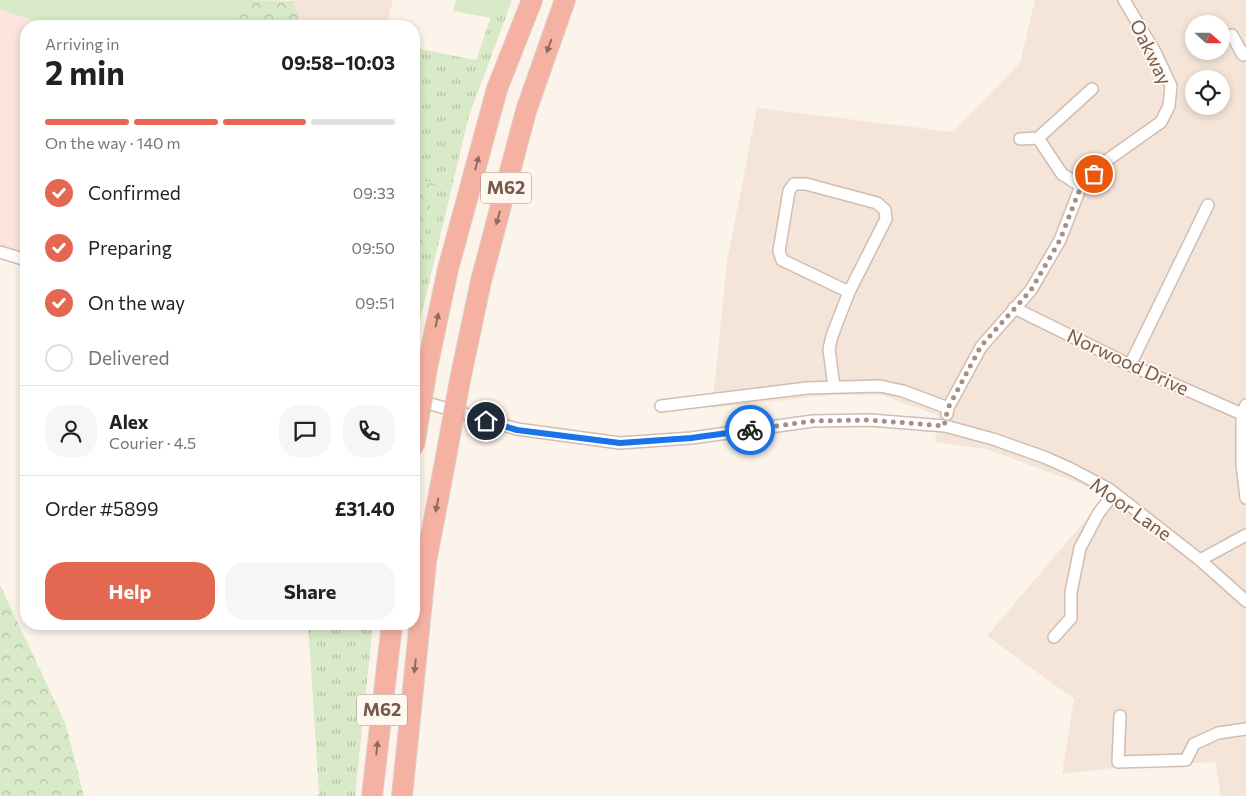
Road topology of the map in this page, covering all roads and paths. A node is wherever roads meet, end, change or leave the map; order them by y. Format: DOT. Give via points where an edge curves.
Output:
graph roads {
  1 [pos="532,0"];
  2 [pos="566,0"];
  3 [pos="1124,0"];
  4 [pos="1232,35"];
  5 [pos="1246,53"];
  6 [pos="1092,89"];
  7 [pos="1038,138"];
  8 [pos="1020,139"];
  9 [pos="1081,186"];
  10 [pos="1208,205"];
  11 [pos="0,252"];
  12 [pos="20,258"];
  13 [pos="849,292"];
  14 [pos="1014,308"];
  15 [pos="1130,365"];
  16 [pos="834,387"];
  17 [pos="420,402"];
  18 [pos="661,406"];
  19 [pos="948,408"];
  20 [pos="420,410"];
  21 [pos="1244,410"];
  22 [pos="944,426"];
  23 [pos="1114,493"];
  24 [pos="1246,498"];
  25 [pos="1246,535"];
  26 [pos="1200,560"];
  27 [pos="1246,601"];
  28 [pos="420,620"];
  29 [pos="391,630"];
  30 [pos="419,630"];
  31 [pos="1054,637"];
  32 [pos="1120,716"];
  33 [pos="1246,729"];
  34 [pos="372,796"];
  35 [pos="402,796"];
  20 -- 1 [label="highway, M62, one-way, bridge" via="448,269 497,89"];
  2 -- 28 [label="highway, M62, one-way, bridge" via="526,111 481,281 426,562"];
  3 -- 9 [label="street, Oakway" via="1171,86 1169,106 1161,122 1106,161"];
  4 -- 5 [label="street" via="1243,55"];
  6 -- 7 [label="street"];
  7 -- 8 [label="street"];
  7 -- 9 [label="street" via="1062,174"];
  9 -- 14 [label="street" via="1060,240 1031,290"];
  10 -- 15 [label="street"];
  11 -- 12 [label="street"];
  13 -- 13 [label="street" via="782,260 779,251 789,191 794,184 806,184 876,203 885,210 886,219"];
  13 -- 16 [label="street" via="829,349"];
  14 -- 15 [label="street, Norwood Drive"];
  14 -- 19 [label="street" via="981,346"];
  15 -- 21 [label="street, Norwood Drive"];
  16 -- 18 [label="street"];
  16 -- 19 [label="street" via="880,386"];
  17 -- 22 [label="street, Moor Lane" via="517,430 620,443 691,438 812,421 870,420"];
  19 -- 22 [label="street"];
  21 -- 24 [label="street" via="1242,464"];
  22 -- 23 [label="street, Moor Lane" via="1044,457"];
  23 -- 26 [label="street, Moor Lane"];
  23 -- 31 [label="street" via="1098,514 1080,548 1071,592 1071,618"];
  25 -- 26 [label="street"];
  26 -- 27 [label="street, Moor Lane"];
  34 -- 29 [label="highway, M62, one-way"];
  30 -- 35 [label="highway, M62, one-way, bridge"];
  32 -- 33 [label="street" via="1118,762 1186,760 1194,744 1218,733"];
}
